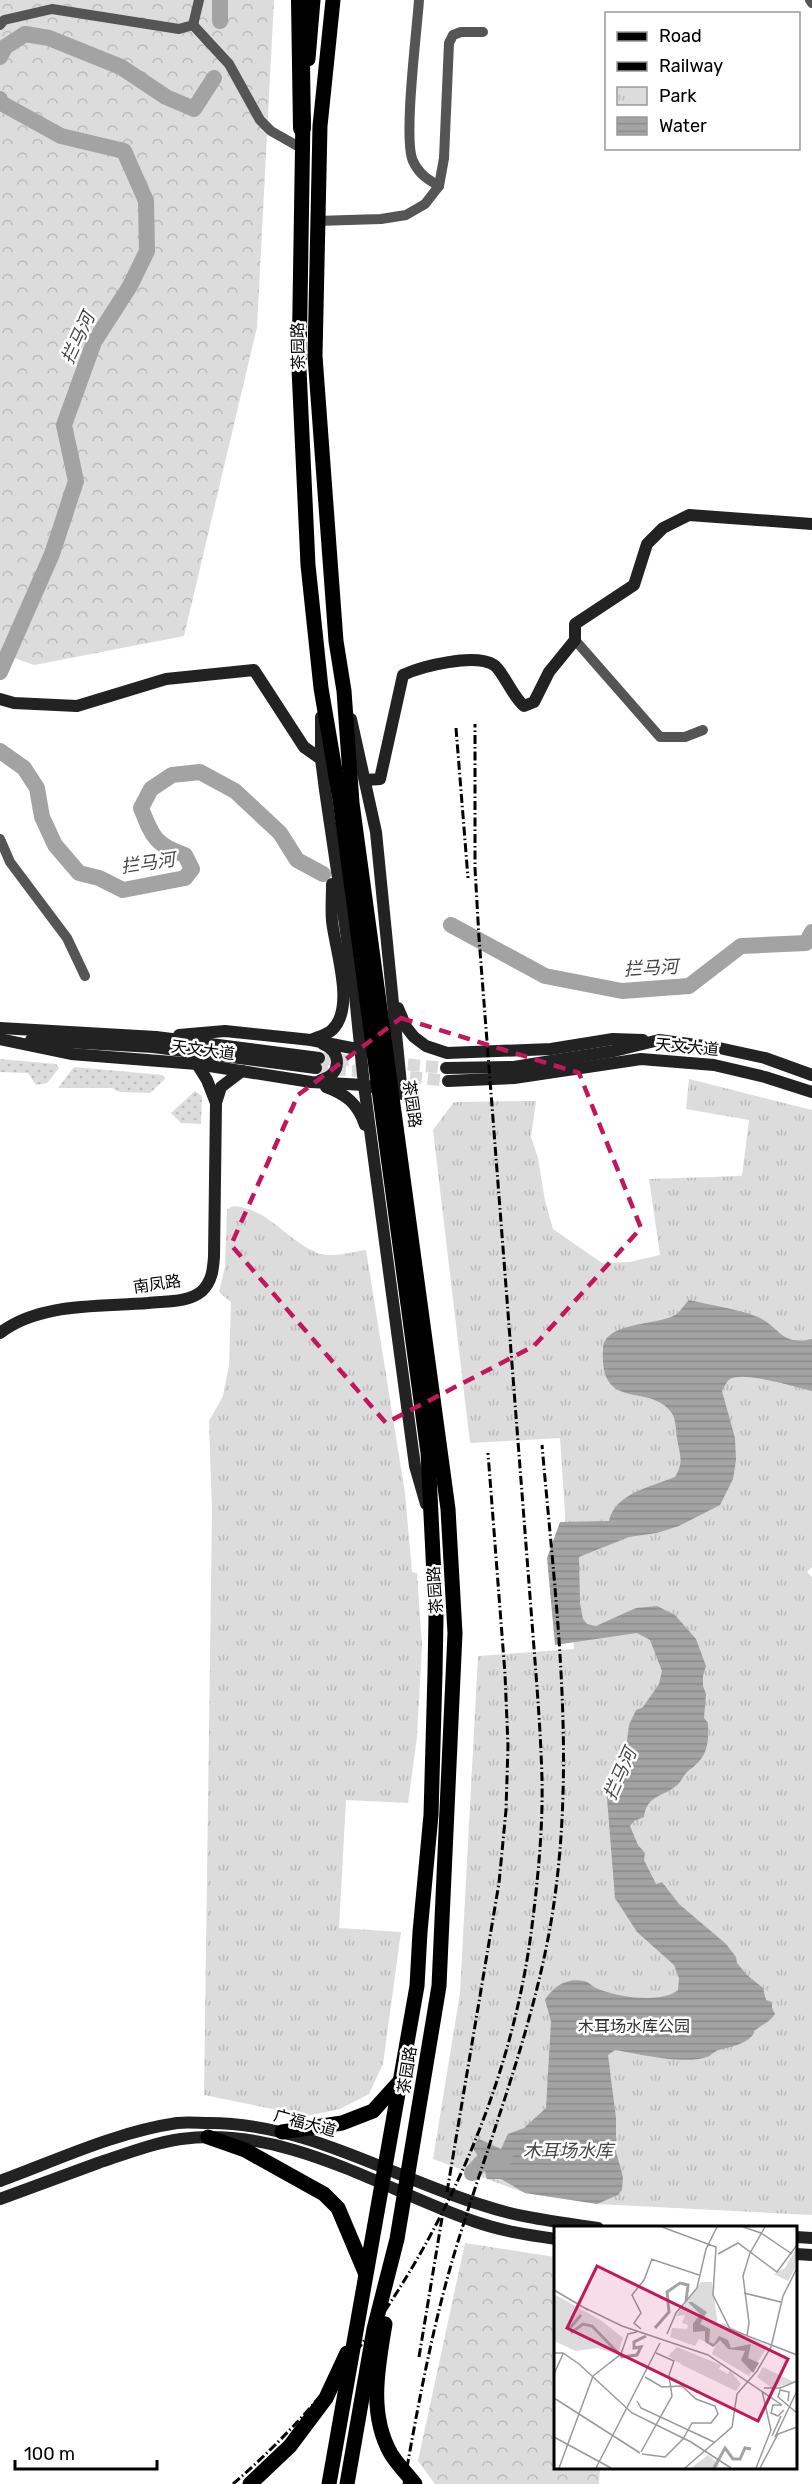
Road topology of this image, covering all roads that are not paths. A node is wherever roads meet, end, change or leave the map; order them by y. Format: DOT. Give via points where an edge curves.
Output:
graph roads {
  1 [pos="199,0"];
  2 [pos="300,0"];
  3 [pos="314,0"];
  4 [pos="333,0"];
  5 [pos="419,0"];
  6 [pos="194,24"];
  7 [pos="0,25"];
  8 [pos="483,32"];
  9 [pos="302,128"];
  10 [pos="302,148"];
  11 [pos="439,186"];
  12 [pos="316,220"];
  13 [pos="812,524"];
  14 [pos="574,640"];
  15 [pos="321,688"];
  16 [pos="344,691"];
  17 [pos="0,699"];
  18 [pos="703,730"];
  19 [pos="321,759"];
  20 [pos="366,780"];
  21 [pos="346,802"];
  22 [pos="0,839"];
  23 [pos="331,839"];
  24 [pos="85,976"];
  25 [pos="391,985"];
  26 [pos="354,986"];
  27 [pos="0,1028"];
  28 [pos="156,1037"];
  29 [pos="0,1039"];
  30 [pos="311,1040"];
  31 [pos="659,1040"];
  32 [pos="361,1050"];
  33 [pos="398,1054"];
  34 [pos="196,1064"];
  35 [pos="242,1071"];
  36 [pos="812,1075"];
  37 [pos="311,1082"];
  38 [pos="364,1085"];
  39 [pos="812,1092"];
  40 [pos="402,1094"];
  41 [pos="216,1103"];
  42 [pos="374,1149"];
  43 [pos="0,1333"];
  44 [pos="434,1452"];
  45 [pos="429,1514"];
  46 [pos="402,2079"];
  47 [pos="282,2132"];
  48 [pos="208,2137"];
  49 [pos="0,2181"];
  50 [pos="0,2199"];
  51 [pos="584,2226"];
  52 [pos="397,2238"];
  53 [pos="554,2239"];
  54 [pos="797,2254"];
  55 [pos="812,2255"];
  56 [pos="366,2273"];
  57 [pos="356,2331"];
  58 [pos="250,2484"];
  59 [pos="329,2484"];
  60 [pos="347,2484"];
  61 [pos="415,2484"];
  1 -- 6 [label="street"];
  2 -- 9 [label="highway"];
  3 -- 9 [label="main road, 茶园路"];
  4 -- 12 [label="main road, 茶园路" via="320,126"];
  5 -- 11 [label="street" via="409,131 411,159 422,176"];
  6 -- 7 [label="street" via="179,29 52,9 4,20"];
  6 -- 10 [label="street" via="229,64 260,120"];
  8 -- 11 [label="street" via="461,32 453,35 449,43 444,158"];
  9 -- 10 [label="main road, 茶园路"];
  10 -- 15 [label="main road, 茶园路" via="299,369 308,565"];
  11 -- 12 [label="street" via="425,204 406,215"];
  12 -- 16 [label="main road, 茶园路" via="315,356 336,641"];
  13 -- 14 [label="street" via="689,515 663,528 647,544 634,585 575,624"];
  14 -- 18 [label="street" via="660,737 685,737"];
  14 -- 20 [label="street" via="549,672 534,702 524,706 495,666 478,660 418,668 403,675 380,779"];
  15 -- 19 [label="street, 茶园路"];
  15 -- 21 [label="main road, 茶园路"];
  16 -- 20 [label="street, 茶园路"];
  16 -- 21 [label="main road, 茶园路"];
  17 -- 19 [label="street" via="76,706 166,679 254,670 304,747"];
  19 -- 23 [label="street, 茶园路"];
  20 -- 25 [label="street, 茶园路" via="376,832"];
  21 -- 44 [label="main road, 茶园路"];
  22 -- 24 [label="street" via="10,862 67,938"];
  23 -- 26 [label="street, 茶园路"];
  23 -- 30 [label="street" via="332,921 343,1004 332,1030"];
  25 -- 26 [label="street" via="386,1001 372,1008 364,1006"];
  25 -- 31 [label="street, 天文大道" via="400,1016 410,1032 426,1046 447,1053 551,1049 614,1039"];
  25 -- 33 [label="street, 茶园路"];
  26 -- 32 [label="street, 茶园路"];
  27 -- 28 [label="street, 天文大道"];
  28 -- 29 [label="street, 天文大道" via="318,1063 153,1047"];
  28 -- 30 [label="street, 天文大道" via="225,1031"];
  29 -- 34 [label="street, 天文大道" via="71,1054"];
  30 -- 32 [label="street, 天文大道"];
  30 -- 37 [label="street" via="328,1046 337,1063 331,1078"];
  31 -- 36 [label="street, 天文大道" via="765,1058"];
  31 -- 39 [label="street, 天文大道" via="614,1051 447,1074 514,1078 641,1059 714,1065"];
  32 -- 33 [label="street, 天文大道"];
  32 -- 38 [label="street, 茶园路"];
  33 -- 40 [label="street, 茶园路"];
  34 -- 35 [label="street, 天文大道"];
  34 -- 41 [label="street"];
  35 -- 37 [label="street, 天文大道"];
  35 -- 41 [label="street" via="221,1088"];
  37 -- 38 [label="street, 天文大道"];
  37 -- 42 [label="street" via="342,1093 356,1104"];
  38 -- 40 [label="street, 天文大道"];
  38 -- 42 [label="street, 茶园路"];
  41 -- 43 [label="street, 南凤路" via="214,1257 212,1278 200,1292 180,1300 58,1310 32,1317"];
  42 -- 45 [label="street, 茶园路" via="415,1466"];
  44 -- 45 [label="main road, 茶园路"];
  44 -- 52 [label="main road, 茶园路" via="448,1509 455,1614 454,1675 439,1986"];
  45 -- 46 [label="main road, 茶园路" via="436,1617 431,1815 417,1986"];
  46 -- 47 [label="main road" via="373,2111 342,2123"];
  46 -- 56 [label="main road, 茶园路"];
  47 -- 49 [label="street, 广福大道" via="231,2123 179,2123 139,2131"];
  47 -- 51 [label="street, 广福大道" via="341,2150 480,2205 522,2217"];
  48 -- 50 [label="street, 广福大道" via="142,2147"];
  48 -- 53 [label="street, 广福大道" via="263,2144 340,2166 476,2222"];
  48 -- 56 [label="main road" via="245,2150 324,2194 338,2208"];
  52 -- 60 [label="main road, 茶园路" via="374,2329"];
  52 -- 61 [label="main road" via="376,2395 379,2420 391,2453"];
  54 -- 55 [label="street"];
  56 -- 57 [label="main road, 茶园路"];
  57 -- 58 [label="main road" via="326,2398 290,2446"];
  57 -- 59 [label="main road, 茶园路"];
}
